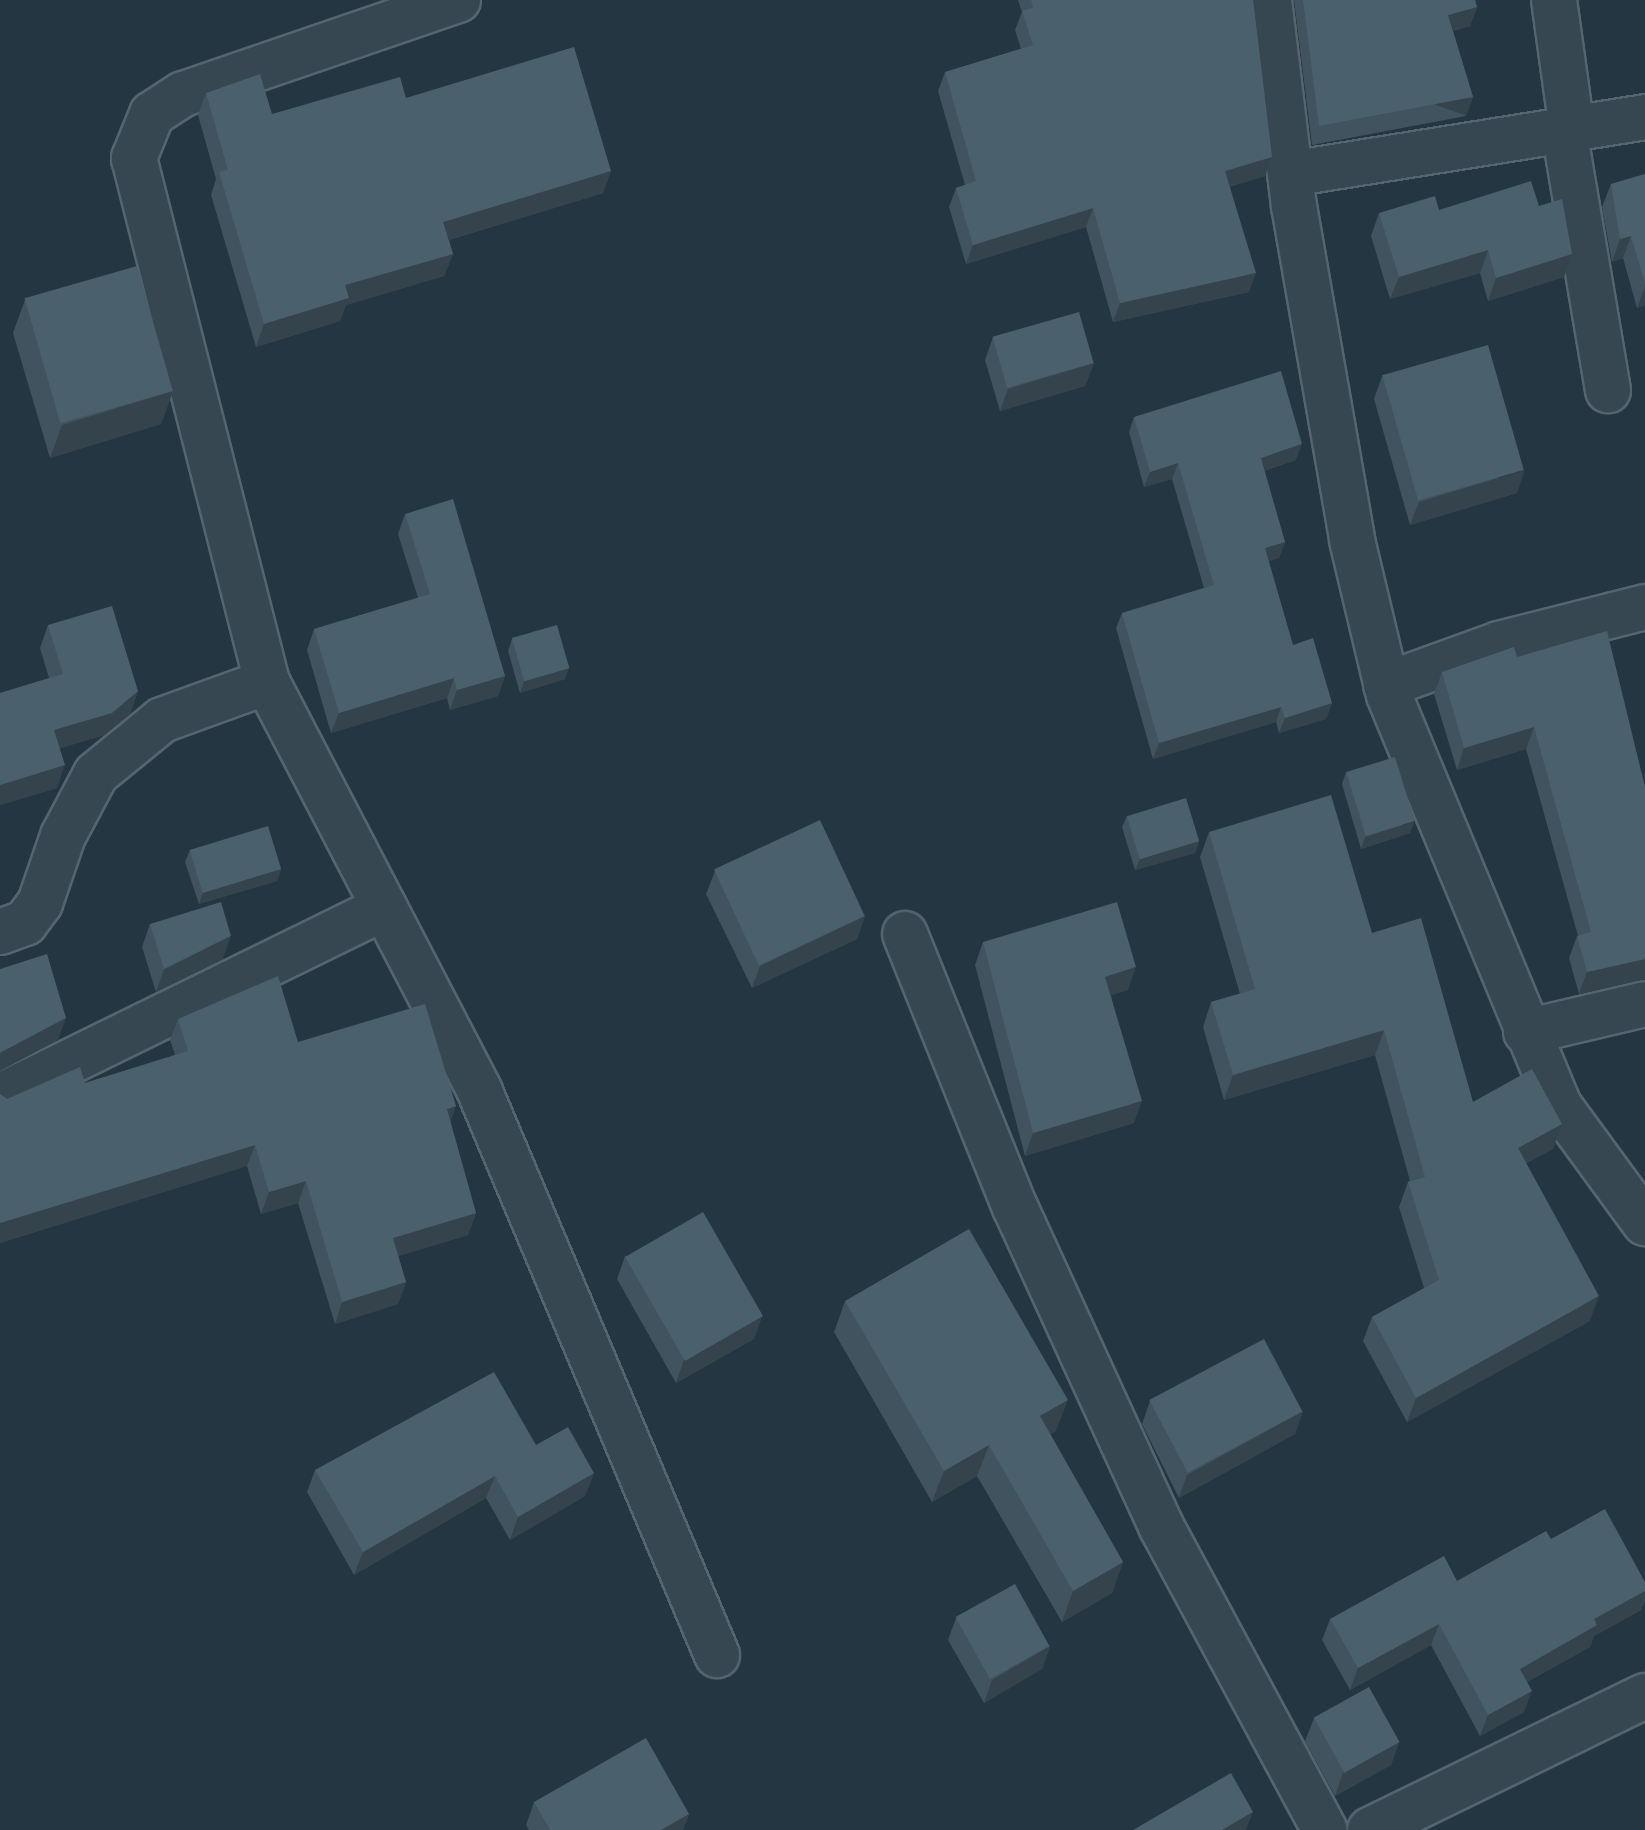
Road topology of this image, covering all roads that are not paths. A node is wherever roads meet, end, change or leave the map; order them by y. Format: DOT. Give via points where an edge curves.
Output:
graph roads {
  1 [pos="458,0"];
  2 [pos="1269,0"];
  3 [pos="1554,0"];
  4 [pos="1645,117"];
  5 [pos="1568,129"];
  6 [pos="1290,174"];
  7 [pos="1608,390"];
  8 [pos="1645,607"];
  9 [pos="267,682"];
  10 [pos="1386,685"];
  11 [pos="384,908"];
  12 [pos="0,932"];
  13 [pos="905,934"];
  14 [pos="1645,1004"];
  15 [pos="1526,1032"];
  16 [pos="0,1096"];
  17 [pos="1645,1223"];
  18 [pos="717,1655"];
  19 [pos="1645,1696"];
  20 [pos="1325,1830"];
  21 [pos="1370,1830"];
  1 -- 9 [label="street" via="183,94 152,114 138,136 134,158"];
  2 -- 6 [label="street"];
  3 -- 5 [label="street"];
  4 -- 5 [label="street"];
  5 -- 6 [label="street"];
  5 -- 7 [label="street"];
  6 -- 10 [label="street" via="1352,540"];
  8 -- 10 [label="street" via="1499,644"];
  9 -- 11 [label="street"];
  9 -- 12 [label="street" via="162,720 96,774 63,836 40,903 25,923"];
  10 -- 15 [label="street"];
  11 -- 16 [label="street"];
  11 -- 18 [label="street" via="480,1092"];
  13 -- 20 [label="street" via="1015,1207 1161,1526"];
  14 -- 15 [label="street"];
  15 -- 17 [label="street" via="1560,1107"];
  19 -- 21 [label="street"];
}
